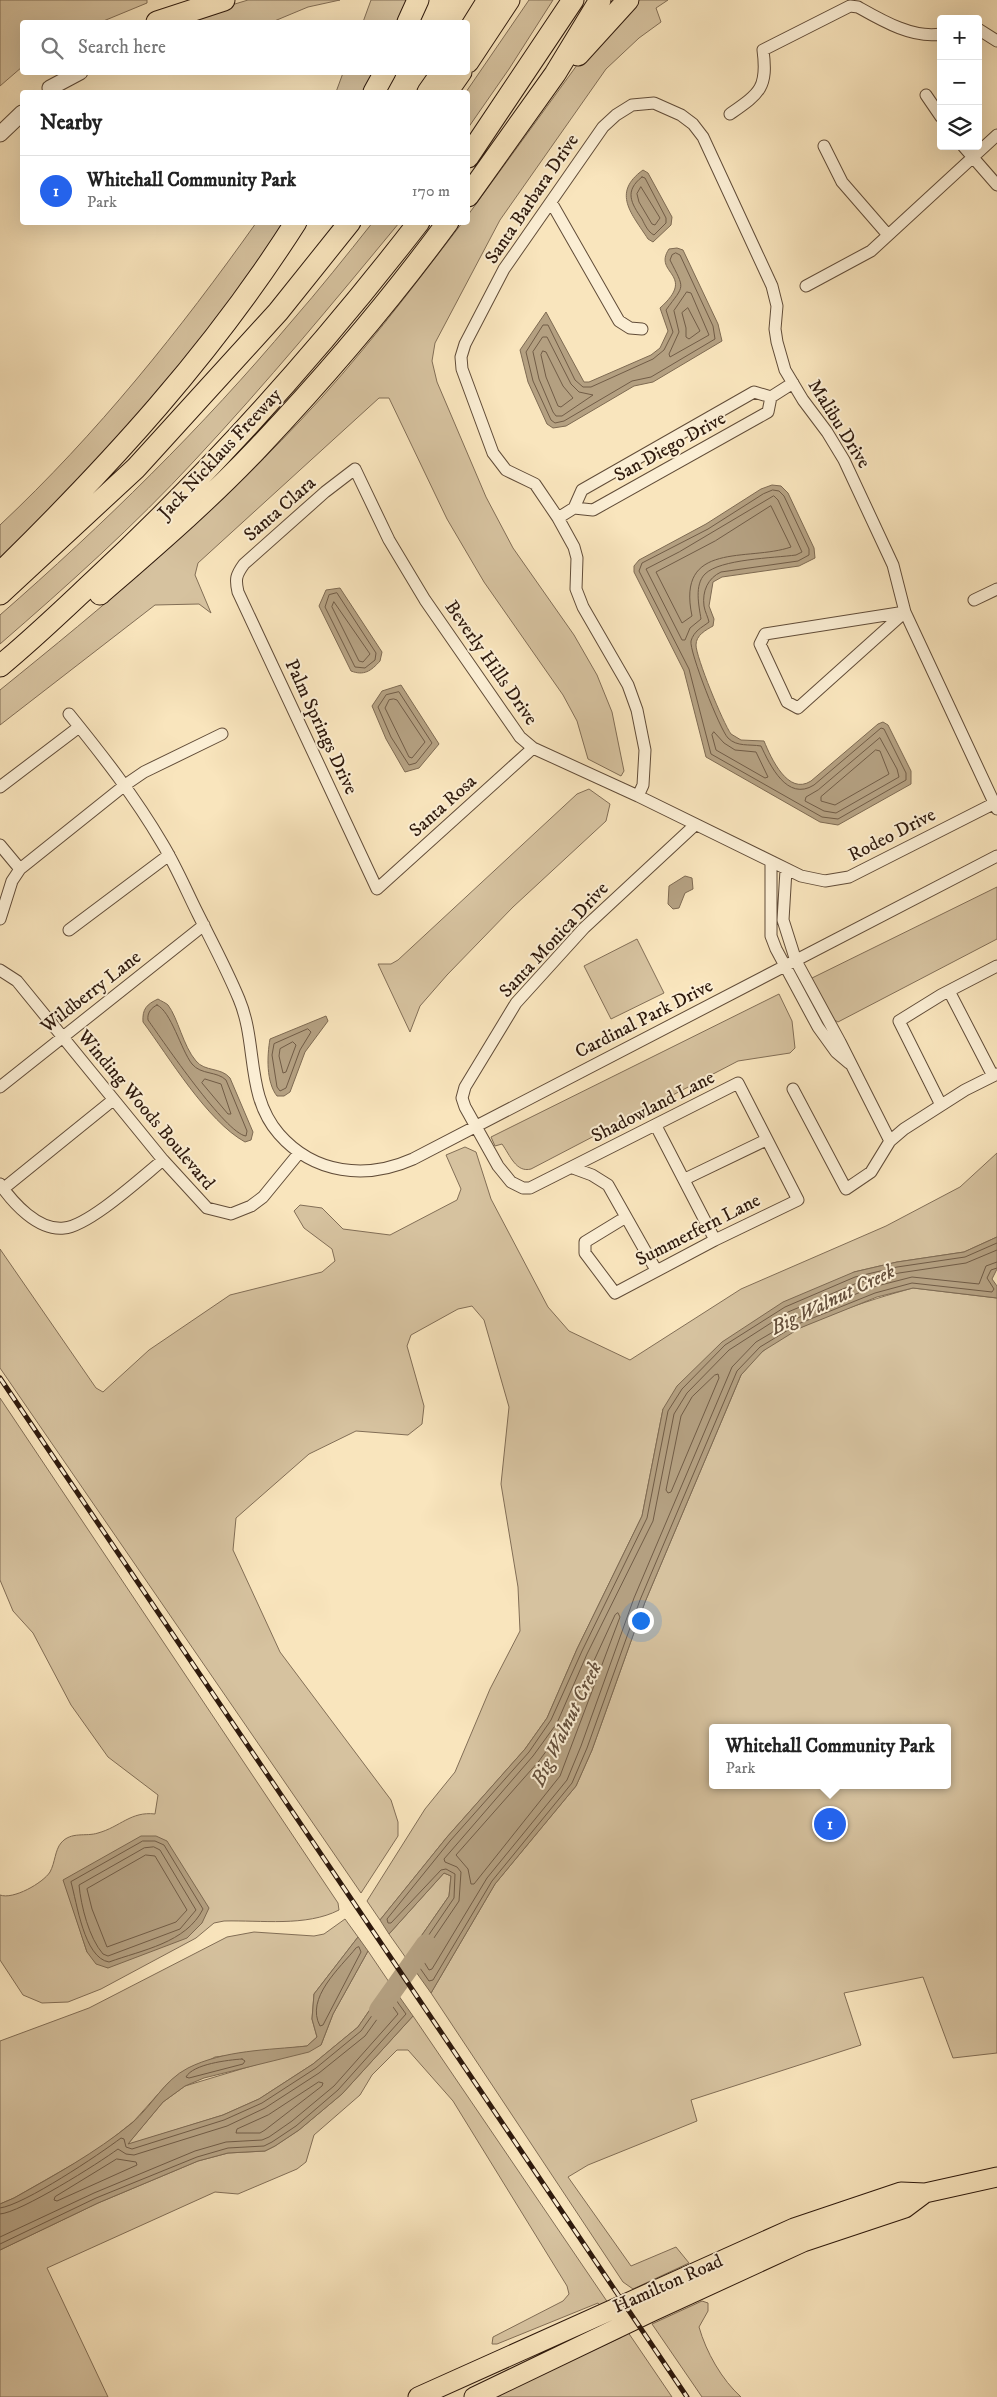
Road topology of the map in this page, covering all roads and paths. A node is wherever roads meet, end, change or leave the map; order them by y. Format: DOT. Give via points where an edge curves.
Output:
graph roads {
  1 [pos="224,0"];
  2 [pos="418,0"];
  3 [pos="488,0"];
  4 [pos="509,0"];
  5 [pos="573,0"];
  6 [pos="600,0"];
  7 [pos="628,0"];
  8 [pos="163,20"];
  9 [pos="409,20"];
  10 [pos="470,29"];
  11 [pos="982,32"];
  12 [pos="937,35"];
  13 [pos="997,41"];
  14 [pos="470,59"];
  15 [pos="65,75"];
  16 [pos="75,75"];
  17 [pos="383,75"];
  18 [pos="440,75"];
  19 [pos="459,75"];
  20 [pos="48,90"];
  21 [pos="375,90"];
  22 [pos="429,90"];
  23 [pos="448,90"];
  24 [pos="542,94"];
  25 [pos="926,95"];
  26 [pos="654,102"];
  27 [pos="937,111"];
  28 [pos="20,114"];
  29 [pos="730,114"];
  30 [pos="2,130"];
  31 [pos="997,135"];
  32 [pos="824,146"];
  33 [pos="967,150"];
  34 [pos="470,154"];
  35 [pos="973,156"];
  36 [pos="997,185"];
  37 [pos="470,193"];
  38 [pos="551,202"];
  39 [pos="294,225"];
  40 [pos="339,225"];
  41 [pos="348,225"];
  42 [pos="417,225"];
  43 [pos="446,225"];
  44 [pos="888,234"];
  45 [pos="311,272"];
  46 [pos="806,286"];
  47 [pos="642,329"];
  48 [pos="793,383"];
  49 [pos="771,397"];
  50 [pos="355,469"];
  51 [pos="574,508"];
  52 [pos="558,518"];
  53 [pos="0,573"];
  54 [pos="235,580"];
  55 [pos="997,589"];
  56 [pos="0,594"];
  57 [pos="974,600"];
  58 [pos="905,612"];
  59 [pos="24,646"];
  60 [pos="0,666"];
  61 [pos="69,714"];
  62 [pos="79,727"];
  63 [pos="222,734"];
  64 [pos="533,748"];
  65 [pos="125,785"];
  66 [pos="0,787"];
  67 [pos="638,796"];
  68 [pos="996,806"];
  69 [pos="695,825"];
  70 [pos="0,845"];
  71 [pos="169,855"];
  72 [pos="997,856"];
  73 [pos="771,863"];
  74 [pos="20,870"];
  75 [pos="786,870"];
  76 [pos="801,876"];
  77 [pos="377,889"];
  78 [pos="0,919"];
  79 [pos="204,925"];
  80 [pos="69,930"];
  81 [pos="790,964"];
  82 [pos="997,966"];
  83 [pos="0,970"];
  84 [pos="949,991"];
  85 [pos="61,1036"];
  86 [pos="995,1075"];
  87 [pos="0,1087"];
  88 [pos="793,1089"];
  89 [pos="113,1100"];
  90 [pos="941,1105"];
  91 [pos="474,1126"];
  92 [pos="656,1126"];
  93 [pos="766,1140"];
  94 [pos="890,1141"];
  95 [pos="299,1153"];
  96 [pos="163,1160"];
  97 [pos="573,1168"];
  98 [pos="685,1179"];
  99 [pos="2,1186"];
  100 [pos="798,1200"];
  101 [pos="626,1217"];
  102 [pos="715,1240"];
  103 [pos="656,1270"];
  104 [pos="997,2177"];
  105 [pos="925,2193"];
  106 [pos="418,2397"];
  107 [pos="474,2397"];
  1 -- 8 [label="highway"];
  2 -- 9 [label="highway"];
  3 -- 10 [label="highway"];
  4 -- 14 [label="highway"];
  5 -- 34 [label="highway"];
  6 -- 24 [label="highway"];
  7 -- 24 [label="highway"];
  11 -- 13 [label="street"];
  12 -- 29 [label="street" via="906,31 858,6 850,6 763,50 764,82 757,95"];
  15 -- 20 [label="street"];
  16 -- 20 [label="street"];
  17 -- 21 [label="highway"];
  18 -- 22 [label="highway"];
  19 -- 23 [label="highway"];
  24 -- 37 [label="highway"];
  25 -- 27 [label="street"];
  26 -- 38 [label="street, Santa Barbara Drive" via="632,106 603,127"];
  26 -- 48 [label="street, Malibu Drive" via="681,115 702,136 772,286 777,306 777,342 785,370"];
  28 -- 30 [label="street"];
  31 -- 35 [label="street"];
  32 -- 44 [label="street" via="842,182"];
  33 -- 35 [label="street"];
  35 -- 36 [label="street"];
  35 -- 44 [label="street"];
  38 -- 47 [label="street" via="619,321 630,328"];
  38 -- 52 [label="street, Santa Barbara Drive" via="504,270 461,357 462,369 494,453 506,470 535,484"];
  39 -- 53 [label="highway" via="204,352 130,441"];
  40 -- 45 [label="highway"];
  41 -- 45 [label="highway"];
  42 -- 59 [label="highway, Jack Nicklaus Freeway" via="305,363 210,467 140,538"];
  43 -- 59 [label="highway" via="362,332 258,448 100,594"];
  44 -- 46 [label="street" via="871,251"];
  45 -- 56 [label="highway" via="219,379 136,468"];
  48 -- 49 [label="street, San Diego Drive"];
  48 -- 58 [label="street, Malibu Drive" via="844,460 893,565"];
  49 -- 51 [label="street, San Diego Drive" via="768,412 593,510"];
  49 -- 51 [label="street, San Diego Drive" via="754,392 582,490"];
  50 -- 54 [label="street, Santa Clara" via="244,564"];
  50 -- 64 [label="street, Beverly Hills Drive" via="390,540 425,600 520,737"];
  51 -- 52 [label="street, San Diego Drive"];
  52 -- 67 [label="street" via="574,547 576,589 583,607 628,685 637,710 645,750 643,785"];
  54 -- 77 [label="street, Palm Springs Drive"];
  55 -- 57 [label="street"];
  58 -- 58 [label="street" via="798,708 787,702 760,644 765,634"];
  58 -- 68 [label="street, Malibu Drive"];
  59 -- 60 [label="highway, Jack Nicklaus Freeway"];
  61 -- 62 [label="street, Cardinal Park Drive"];
  62 -- 65 [label="street, Cardinal Park Drive"];
  62 -- 66 [label="street"];
  63 -- 65 [label="street" via="144,772"];
  64 -- 67 [label="street, Beverly Hills Drive"];
  64 -- 77 [label="street, Santa Rosa"];
  65 -- 71 [label="street, Cardinal Park Drive"];
  65 -- 74 [label="street"];
  67 -- 69 [label="street, Beverly Hills Drive"];
  68 -- 76 [label="street, Rodeo Drive" via="849,877 825,881"];
  69 -- 73 [label="street, Beverly Hills Drive"];
  69 -- 91 [label="street, Santa Monica Drive" via="584,928 516,1003 465,1087 462,1098"];
  70 -- 74 [label="street"];
  71 -- 79 [label="street, Cardinal Park Drive"];
  71 -- 80 [label="street"];
  72 -- 81 [label="street, Cardinal Park Drive"];
  73 -- 75 [label="street, Beverly Hills Drive"];
  73 -- 81 [label="street" via="771,936"];
  74 -- 78 [label="street" via="12,881"];
  75 -- 76 [label="street, Beverly Hills Drive"];
  75 -- 81 [label="street" via="782,920"];
  79 -- 85 [label="street, Wildberry Lane"];
  79 -- 95 [label="street, Cardinal Park Drive" via="245,1016 260,1103 272,1124"];
  81 -- 91 [label="street, Cardinal Park Drive"];
  81 -- 94 [label="street" via="822,1033 854,1068"];
  82 -- 84 [label="street"];
  83 -- 85 [label="street, Winding Woods Boulevard" via="17,981"];
  84 -- 86 [label="street"];
  84 -- 90 [label="street" via="899,1021"];
  85 -- 87 [label="street, Wildberry Lane"];
  85 -- 89 [label="street, Winding Woods Boulevard"];
  86 -- 90 [label="street"];
  88 -- 94 [label="street" via="846,1189 871,1172"];
  89 -- 96 [label="street, Winding Woods Boulevard"];
  89 -- 99 [label="street"];
  90 -- 94 [label="street"];
  91 -- 95 [label="street, Cardinal Park Drive" via="413,1159 380,1170 330,1169"];
  91 -- 97 [label="street, Santa Monica Drive" via="502,1171 517,1185 530,1188"];
  92 -- 93 [label="street, Shadowland Lane" via="738,1083"];
  92 -- 97 [label="street, Shadowland Lane"];
  92 -- 98 [label="street"];
  93 -- 98 [label="street"];
  93 -- 100 [label="street, Shadowland Lane"];
  95 -- 96 [label="street, Winding Woods Boulevard" via="263,1197 252,1206 231,1214 215,1212 199,1203"];
  96 -- 99 [label="street" via="100,1212 66,1228 53,1228 19,1208"];
  97 -- 101 [label="street" via="608,1186"];
  98 -- 102 [label="street"];
  100 -- 102 [label="street, Summerfern Lane"];
  101 -- 103 [label="street"];
  101 -- 103 [label="street, Summerfern Lane" via="585,1242 585,1252 615,1293"];
  102 -- 103 [label="street, Summerfern Lane"];
  104 -- 105 [label="main road, Hamilton Road"];
  105 -- 106 [label="main road, Hamilton Road" via="901,2192 794,2228"];
  105 -- 107 [label="main road, Hamilton Road" via="905,2208 812,2239 726,2276"];
}
